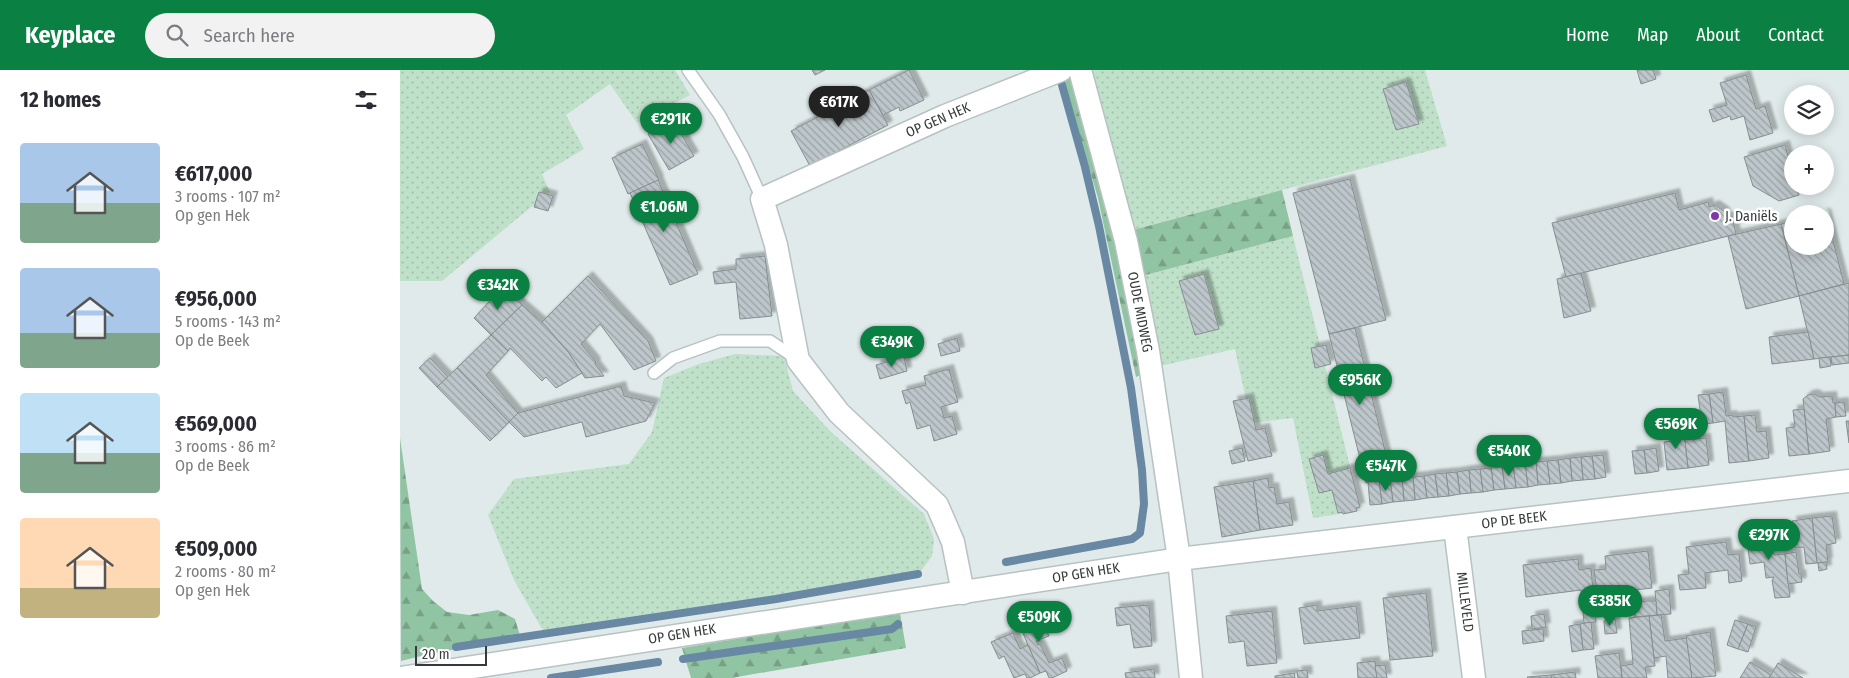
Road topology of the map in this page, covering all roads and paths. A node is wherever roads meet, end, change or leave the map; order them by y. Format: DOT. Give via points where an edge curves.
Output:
graph roads {
  1 [pos="688,70"];
  2 [pos="1061,70"];
  3 [pos="1080,70"];
  4 [pos="762,200"];
  5 [pos="798,360"];
  6 [pos="654,373"];
  7 [pos="1849,481"];
  8 [pos="1455,527"];
  9 [pos="1179,559"];
  10 [pos="964,593"];
  11 [pos="401,678"];
  12 [pos="1191,678"];
  13 [pos="1474,678"];
  1 -- 4 [label="lane" via="719,114"];
  2 -- 4 [label="street, OP GEN HEK" via="945,116"];
  3 -- 9 [label="street, OUDE MIDWEG" via="1126,241 1148,351"];
  4 -- 5 [label="street" via="776,245"];
  5 -- 6 [label="lane" via="770,341 720,340 672,358"];
  5 -- 10 [label="street" via="839,413 937,505 953,542"];
  7 -- 8 [label="street, OP DE BEEK"];
  8 -- 9 [label="street, OP DE BEEK"];
  8 -- 13 [label="street, MILLEVELD"];
  9 -- 10 [label="street, OP GEN HEK"];
  9 -- 12 [label="street, OUDE MIDWEG"];
  10 -- 11 [label="street, OP GEN HEK"];
}
